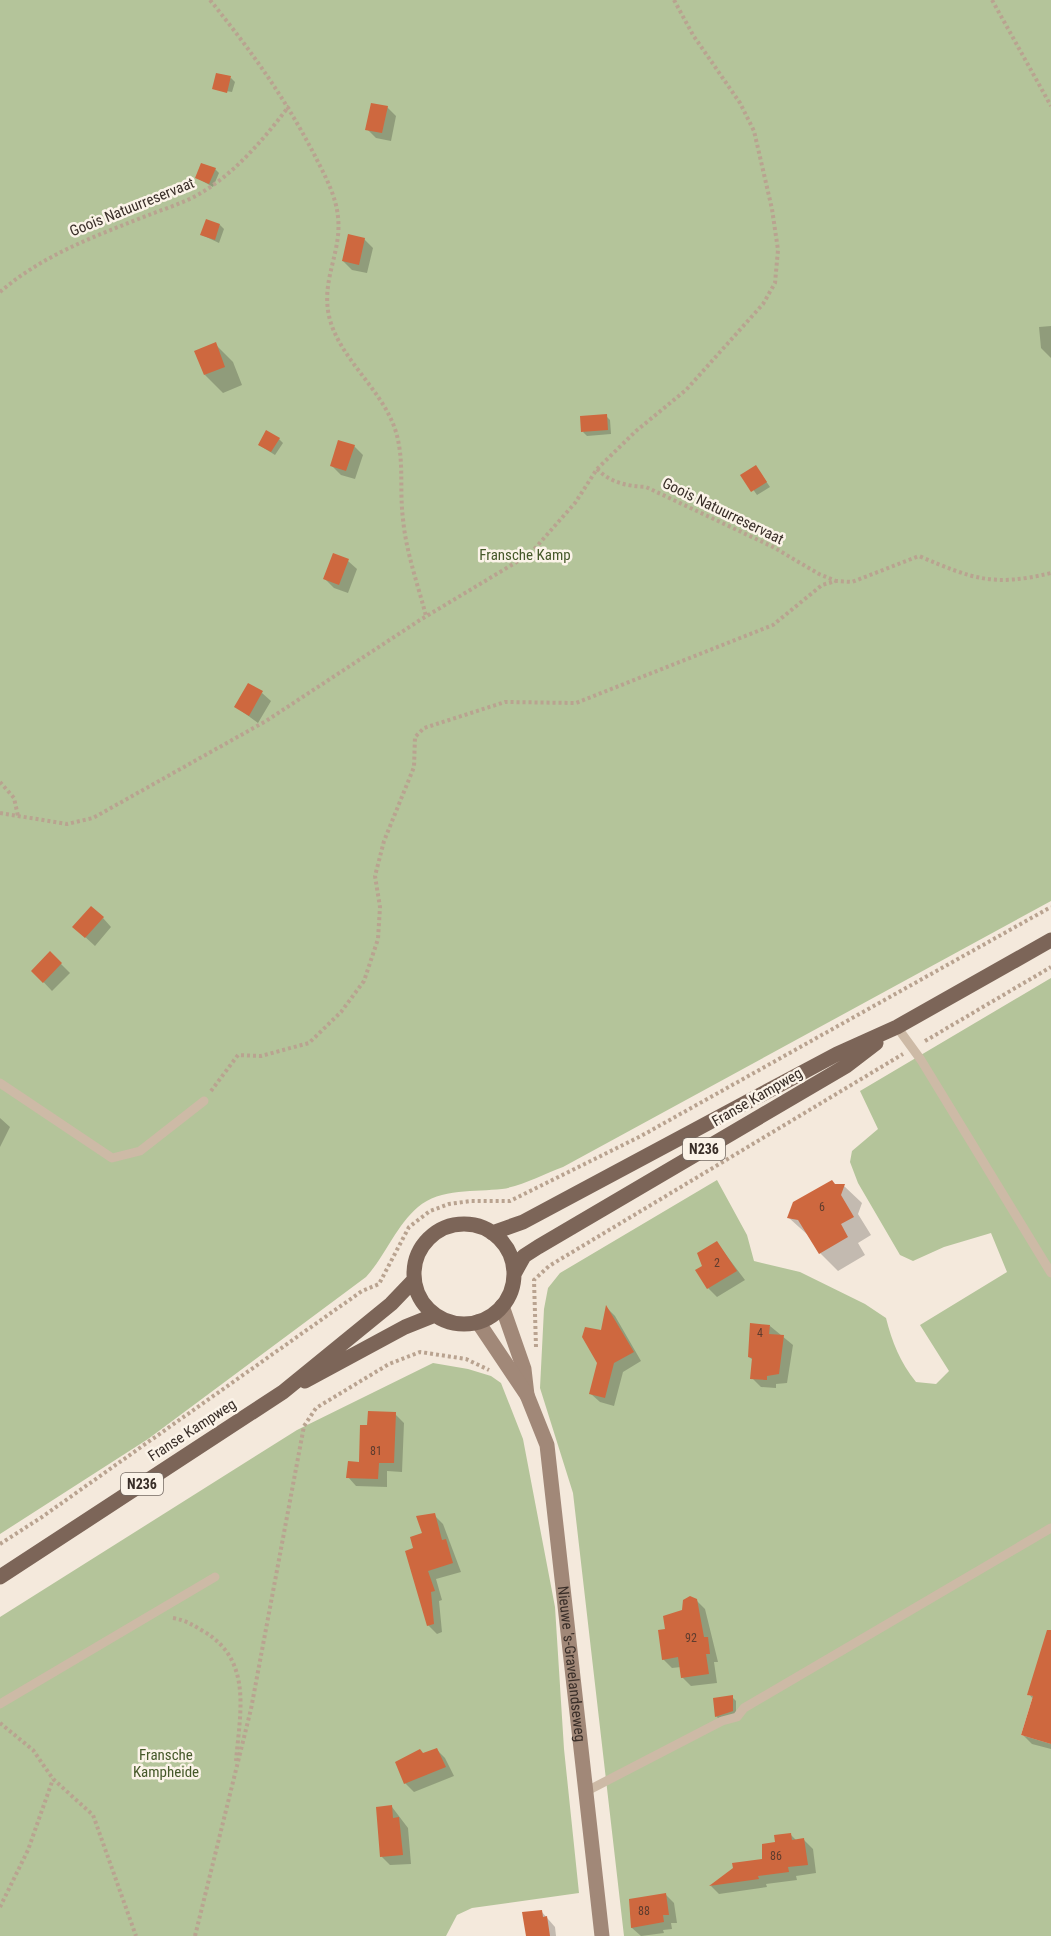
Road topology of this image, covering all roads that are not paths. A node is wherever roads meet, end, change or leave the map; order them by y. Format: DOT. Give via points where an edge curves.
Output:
graph roads {
  1 [pos="1051,940"];
  2 [pos="897,1027"];
  3 [pos="0,1083"];
  4 [pos="204,1101"];
  5 [pos="492,1233"];
  6 [pos="1051,1273"];
  7 [pos="514,1274"];
  8 [pos="414,1280"];
  9 [pos="502,1306"];
  10 [pos="435,1316"];
  11 [pos="478,1322"];
  12 [pos="283,1392"];
  13 [pos="527,1395"];
  14 [pos="1051,1528"];
  15 [pos="0,1576"];
  16 [pos="215,1577"];
  17 [pos="0,1704"];
  18 [pos="585,1792"];
  19 [pos="602,1936"];
  1 -- 2 [label="main road, Franse Kampweg / N236"];
  2 -- 5 [label="main road, Franse Kampweg / N236" via="837,1054 523,1222"];
  2 -- 6 [label="lane"];
  2 -- 7 [label="main road, Franse Kampweg / N236" via="846,1066 524,1256"];
  3 -- 4 [label="lane" via="112,1158 140,1151"];
  5 -- 7 [label="main road" via="506,1246"];
  5 -- 8 [label="main road" via="466,1224 436,1232 417,1256"];
  7 -- 9 [label="main road, N236" via="511,1291"];
  8 -- 10 [label="main road" via="421,1300"];
  8 -- 12 [label="main road, Franse Kampweg / N236" via="391,1304"];
  9 -- 11 [label="main road"];
  9 -- 13 [label="main road, Nieuwe 's-Gravelandseweg" via="524,1369"];
  10 -- 11 [label="main road" via="464,1325"];
  10 -- 12 [label="main road, Franse Kampweg / N236" via="405,1327"];
  11 -- 13 [label="main road, Nieuwe 's-Gravelandseweg"];
  12 -- 15 [label="main road, Franse Kampweg / N236"];
  13 -- 18 [label="main road, Nieuwe 's-Gravelandseweg" via="547,1445"];
  14 -- 18 [label="lane" via="744,1708 737,1717 722,1721"];
  16 -- 17 [label="lane"];
  18 -- 19 [label="main road, Nieuwe 's-Gravelandseweg"];
}
